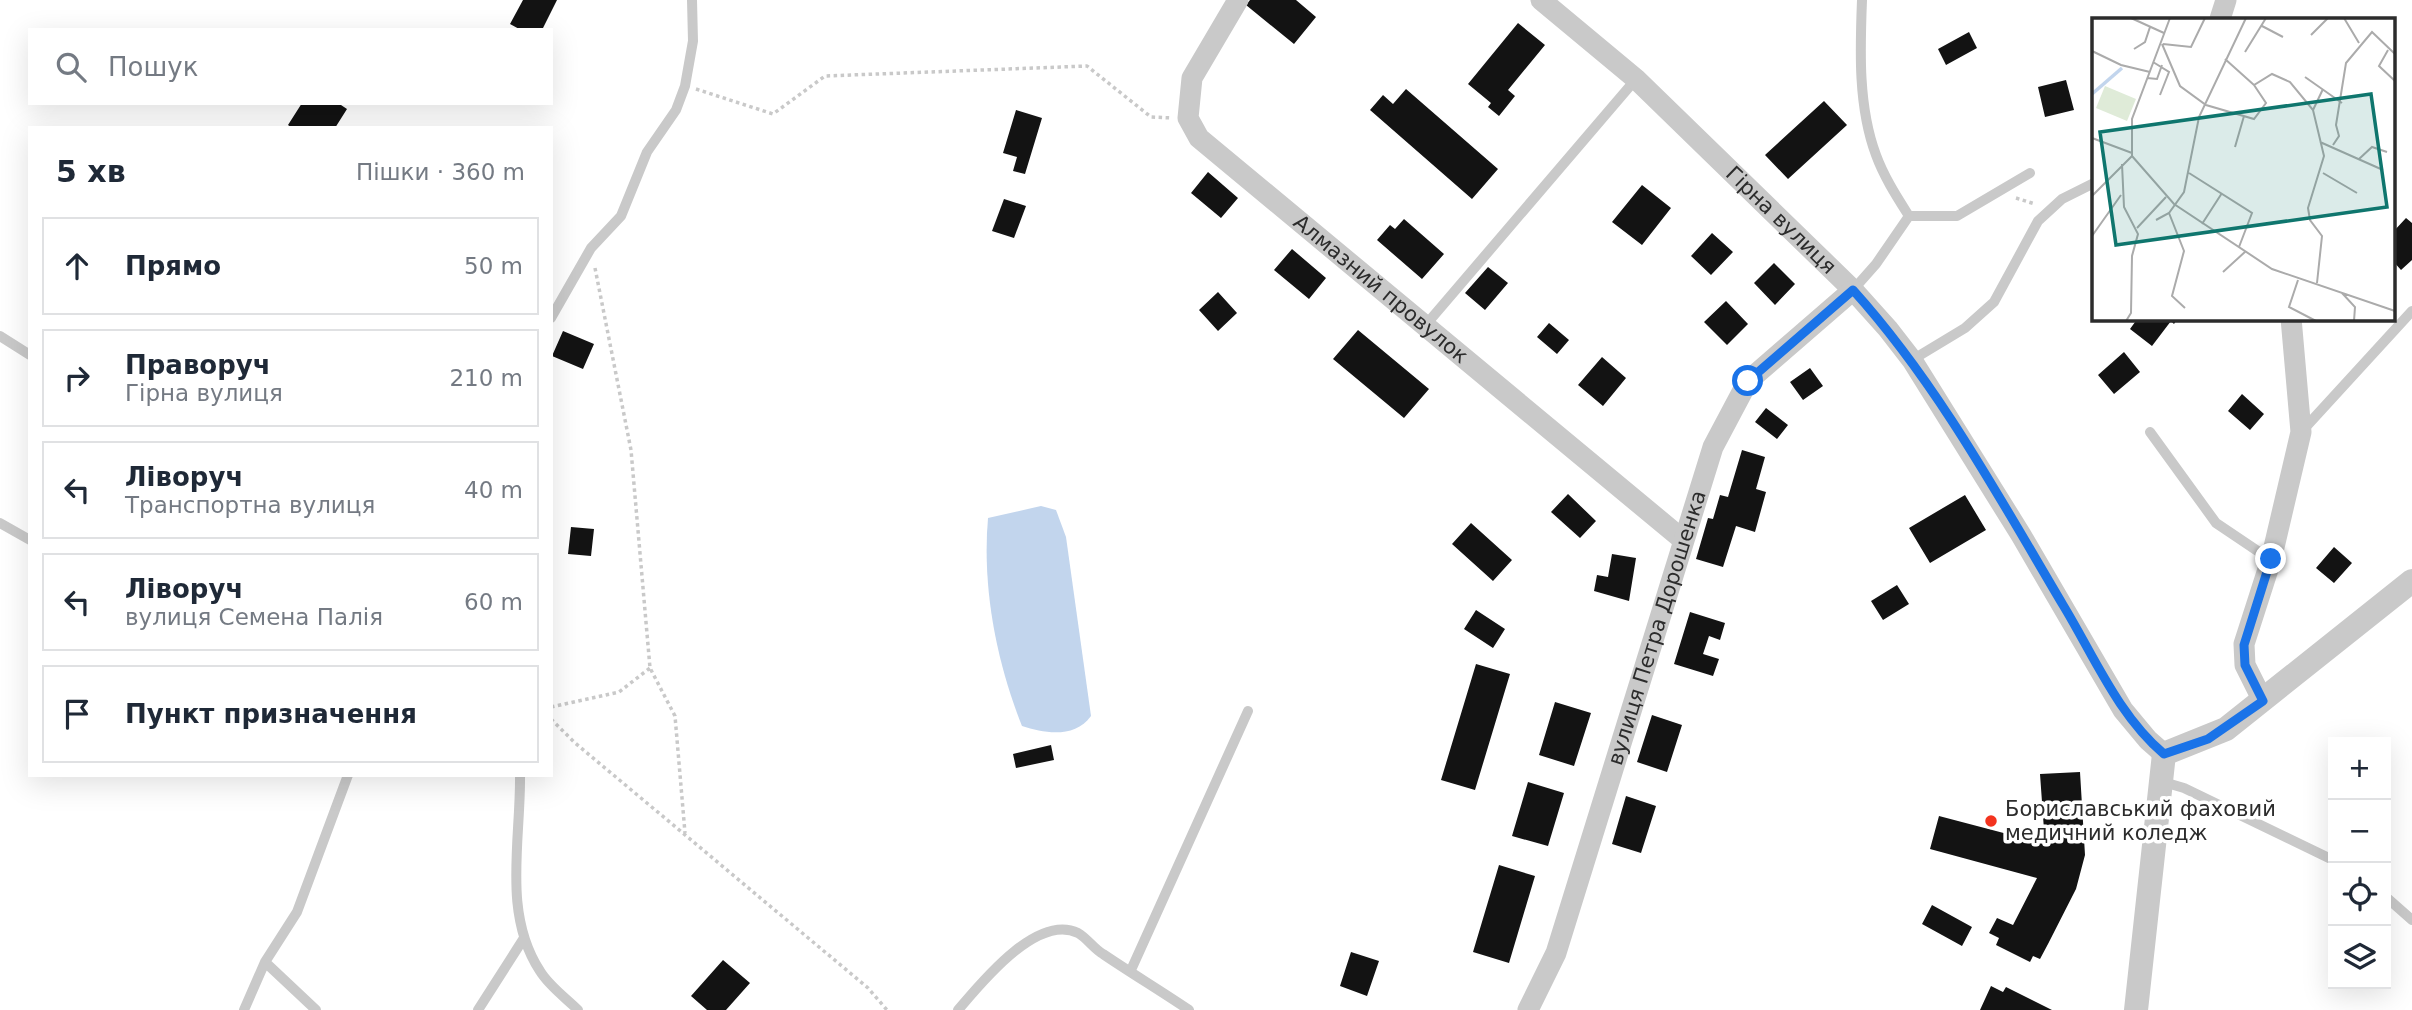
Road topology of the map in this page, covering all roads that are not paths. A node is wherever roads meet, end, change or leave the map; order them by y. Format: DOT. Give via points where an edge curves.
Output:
graph roads {
  1 [pos="692,0"];
  2 [pos="1238,0"];
  3 [pos="1541,0"];
  4 [pos="1862,0"];
  5 [pos="2226,0"];
  6 [pos="2220,18"];
  7 [pos="1636,79"];
  8 [pos="2030,173"];
  9 [pos="2092,184"];
  10 [pos="1909,216"];
  11 [pos="1853,290"];
  12 [pos="2412,311"];
  13 [pos="553,314"];
  14 [pos="2291,320"];
  15 [pos="1424,327"];
  16 [pos="0,336"];
  17 [pos="28,354"];
  18 [pos="1912,360"];
  19 [pos="2150,432"];
  20 [pos="2301,432"];
  21 [pos="0,523"];
  22 [pos="28,539"];
  23 [pos="1682,539"];
  24 [pos="2271,559"];
  25 [pos="2412,581"];
  26 [pos="2263,701"];
  27 [pos="1248,711"];
  28 [pos="2164,754"];
  29 [pos="347,777"];
  30 [pos="520,777"];
  31 [pos="2160,781"];
  32 [pos="2328,858"];
  33 [pos="2391,901"];
  34 [pos="2412,920"];
  35 [pos="524,938"];
  36 [pos="265,962"];
  37 [pos="1131,970"];
  38 [pos="244,1010"];
  39 [pos="316,1010"];
  40 [pos="478,1010"];
  41 [pos="578,1010"];
  42 [pos="958,1010"];
  43 [pos="1189,1010"];
  44 [pos="1528,1010"];
  45 [pos="2136,1010"];
  1 -- 13 [label="lane" via="693,41 676,110 647,152 621,216 591,248"];
  2 -- 15 [label="street, Алмазний провулок" via="1192,78 1188,118 1199,138"];
  3 -- 7 [label="street, Гірна вулиця"];
  4 -- 10 [label="lane" via="1860,44 1870,131 1876,155"];
  5 -- 6 [label="street"];
  7 -- 11 [label="street, Гірна вулиця"];
  7 -- 15 [label="lane"];
  8 -- 10 [label="lane" via="1957,216"];
  9 -- 18 [label="lane" via="2062,199 2038,220 1994,302 1965,328"];
  10 -- 11 [label="lane"];
  11 -- 18 [label="street, Гірна вулиця"];
  11 -- 23 [label="street, вулиця Петра Дорошенка" via="1748,381 1713,447"];
  12 -- 20 [label="lane"];
  14 -- 20 [label="street"];
  15 -- 23 [label="street, Алмазний провулок"];
  16 -- 17 [label="lane"];
  18 -- 28 [label="street, Гірна вулиця" via="2123,710"];
  19 -- 24 [label="lane" via="2216,523"];
  20 -- 24 [label="street"];
  21 -- 22 [label="lane"];
  23 -- 44 [label="street, вулиця Петра Дорошенка" via="1556,953"];
  24 -- 26 [label="street" via="2244,645 2245,665"];
  25 -- 26 [label="street"];
  26 -- 28 [label="street" via="2208,739"];
  27 -- 37 [label="lane"];
  28 -- 31 [label="street"];
  29 -- 36 [label="lane" via="297,912"];
  30 -- 35 [label="lane" via="516,897"];
  31 -- 32 [label="lane" via="2184,788"];
  31 -- 45 [label="street"];
  33 -- 34 [label="lane"];
  35 -- 40 [label="lane"];
  35 -- 41 [label="lane" via="541,972"];
  36 -- 38 [label="lane"];
  36 -- 39 [label="lane"];
  37 -- 42 [label="lane" via="1101,954 1079,934 1065,929 1052,932 1027,942 986,976"];
  37 -- 43 [label="lane"];
}
